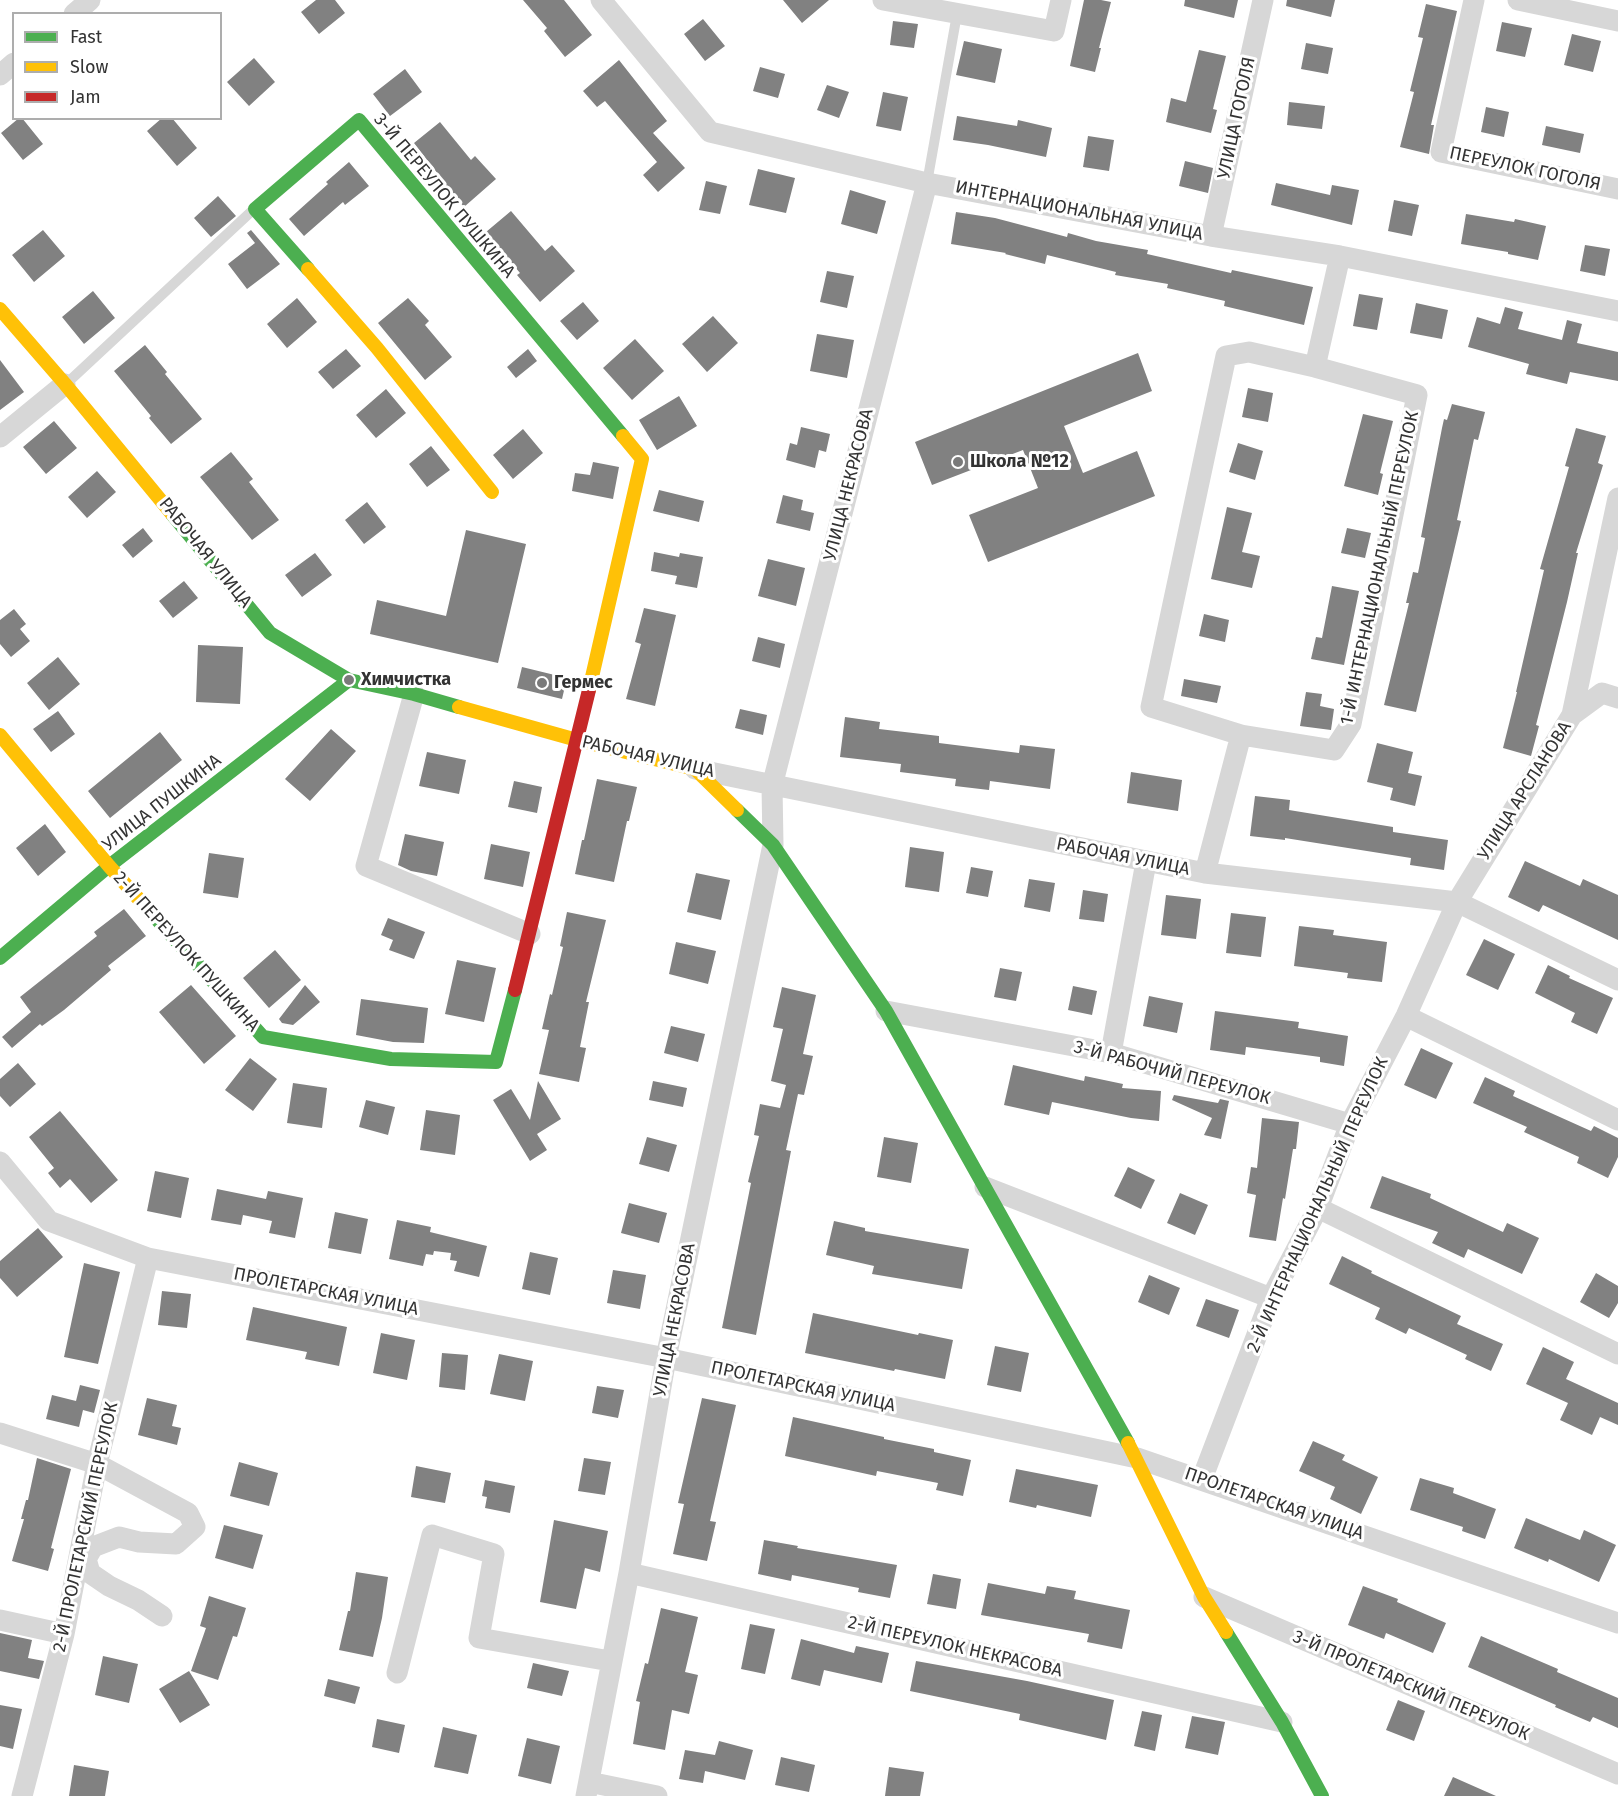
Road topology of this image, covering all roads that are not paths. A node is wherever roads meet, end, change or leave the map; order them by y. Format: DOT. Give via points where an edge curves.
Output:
graph roads {
  1 [pos="90,0"];
  2 [pos="601,0"];
  3 [pos="883,0"];
  4 [pos="1061,0"];
  5 [pos="1263,0"];
  6 [pos="1474,0"];
  7 [pos="1518,0"];
  8 [pos="76,12"];
  9 [pos="957,14"];
  10 [pos="1618,21"];
  11 [pos="12,65"];
  12 [pos="0,75"];
  13 [pos="927,183"];
  14 [pos="1618,189"];
  15 [pos="255,208"];
  16 [pos="1211,236"];
  17 [pos="1341,256"];
  18 [pos="0,309"];
  19 [pos="1618,311"];
  20 [pos="1315,367"];
  21 [pos="65,384"];
  22 [pos="0,438"];
  23 [pos="492,492"];
  24 [pos="1618,498"];
  25 [pos="349,680"];
  26 [pos="414,694"];
  27 [pos="1618,698"];
  28 [pos="1572,715"];
  29 [pos="0,735"];
  30 [pos="1241,735"];
  31 [pos="577,740"];
  32 [pos="695,769"];
  33 [pos="772,786"];
  34 [pos="773,845"];
  35 [pos="1146,862"];
  36 [pos="109,866"];
  37 [pos="1205,873"];
  38 [pos="1457,902"];
  39 [pos="530,934"];
  40 [pos="0,958"];
  41 [pos="1618,980"];
  42 [pos="886,1011"];
  43 [pos="1406,1016"];
  44 [pos="1111,1053"];
  45 [pos="1618,1120"];
  46 [pos="1350,1124"];
  47 [pos="0,1162"];
  48 [pos="985,1187"];
  49 [pos="1318,1208"];
  50 [pos="148,1257"];
  51 [pos="1271,1298"];
  52 [pos="1618,1354"];
  53 [pos="666,1358"];
  54 [pos="0,1433"];
  55 [pos="1137,1458"];
  56 [pos="97,1464"];
  57 [pos="1202,1479"];
  58 [pos="629,1573"];
  59 [pos="1204,1597"];
  60 [pos="162,1616"];
  61 [pos="0,1620"];
  62 [pos="1618,1623"];
  63 [pos="64,1634"];
  64 [pos="610,1661"];
  65 [pos="397,1673"];
  66 [pos="1282,1722"];
  67 [pos="1618,1774"];
  68 [pos="588,1789"];
  69 [pos="22,1796"];
  70 [pos="657,1796"];
  71 [pos="1322,1796"];
  1 -- 8 [label="street"];
  2 -- 13 [label="street, ИНТЕРНАЦИОНАЛЬНАЯ УЛИЦА" via="710,132"];
  3 -- 9 [label="street"];
  4 -- 9 [label="street" via="1054,31"];
  5 -- 16 [label="street, УЛИЦА ГОГОЛЯ"];
  6 -- 14 [label="street, ПЕРЕУЛОК ГОГОЛЯ" via="1441,152"];
  7 -- 10 [label="street"];
  9 -- 13 [label="lane"];
  11 -- 12 [label="street"];
  13 -- 16 [label="street, ИНТЕРНАЦИОНАЛЬНАЯ УЛИЦА"];
  13 -- 33 [label="street, УЛИЦА НЕКРАСОВА"];
  15 -- 21 [label="lane"];
  15 -- 23 [label="street" via="377,348"];
  15 -- 31 [label="street, 3-Й ПЕРЕУЛОК ПУШКИНА" via="359,120 642,459"];
  16 -- 17 [label="street, ИНТЕРНАЦИОНАЛЬНАЯ УЛИЦА"];
  17 -- 19 [label="street, ИНТЕРНАЦИОНАЛЬНАЯ УЛИЦА"];
  17 -- 20 [label="street"];
  18 -- 21 [label="street, РАБОЧАЯ УЛИЦА"];
  20 -- 30 [label="street, 1-Й ИНТЕРНАЦИОНАЛЬНЫЙ ПЕРЕУЛОК" via="1249,352 1226,356 1151,707"];
  20 -- 30 [label="street, 1-Й ИНТЕРНАЦИОНАЛЬНЫЙ ПЕРЕУЛОК" via="1417,395 1372,622 1351,724 1334,750"];
  21 -- 22 [label="street"];
  21 -- 25 [label="street, РАБОЧАЯ УЛИЦА" via="270,633"];
  24 -- 28 [label="street, УЛИЦА АРСЛАНОВА"];
  25 -- 26 [label="street, РАБОЧАЯ УЛИЦА"];
  25 -- 36 [label="street, УЛИЦА ПУШКИНА"];
  26 -- 31 [label="street, РАБОЧАЯ УЛИЦА"];
  26 -- 39 [label="street" via="366,866"];
  27 -- 28 [label="street" via="1602,693"];
  28 -- 38 [label="street, УЛИЦА АРСЛАНОВА"];
  29 -- 36 [label="street, 2-Й ПЕРЕУЛОК ПУШКИНА"];
  30 -- 37 [label="street"];
  31 -- 32 [label="street, РАБОЧАЯ УЛИЦА"];
  31 -- 39 [label="street, 2-Й ПЕРЕУЛОК ПУШКИНА"];
  32 -- 33 [label="street, РАБОЧАЯ УЛИЦА"];
  32 -- 34 [label="street"];
  33 -- 34 [label="street, УЛИЦА НЕКРАСОВА"];
  33 -- 35 [label="street, РАБОЧАЯ УЛИЦА"];
  34 -- 42 [label="street"];
  34 -- 53 [label="street, УЛИЦА НЕКРАСОВА"];
  35 -- 37 [label="street, РАБОЧАЯ УЛИЦА"];
  35 -- 44 [label="street"];
  36 -- 39 [label="street, 2-Й ПЕРЕУЛОК ПУШКИНА" via="263,1037 391,1059 496,1062"];
  36 -- 40 [label="street, УЛИЦА ПУШКИНА"];
  37 -- 38 [label="street, РАБОЧАЯ УЛИЦА"];
  38 -- 41 [label="street, РАБОЧАЯ УЛИЦА"];
  38 -- 43 [label="street, 2-Й ИНТЕРНАЦИОНАЛЬНЫЙ ПЕРЕУЛОК"];
  42 -- 44 [label="street, 3-Й РАБОЧИЙ ПЕРЕУЛОК"];
  42 -- 48 [label="street"];
  43 -- 45 [label="street"];
  43 -- 46 [label="street, 2-Й ИНТЕРНАЦИОНАЛЬНЫЙ ПЕРЕУЛОК"];
  44 -- 46 [label="street, 3-Й РАБОЧИЙ ПЕРЕУЛОК"];
  46 -- 49 [label="street, 2-Й ИНТЕРНАЦИОНАЛЬНЫЙ ПЕРЕУЛОК"];
  47 -- 50 [label="street, ПРОЛЕТАРСКАЯ УЛИЦА" via="49,1221"];
  48 -- 51 [label="street"];
  48 -- 55 [label="street"];
  49 -- 51 [label="street, 2-Й ИНТЕРНАЦИОНАЛЬНЫЙ ПЕРЕУЛОК"];
  49 -- 52 [label="street"];
  50 -- 53 [label="street, ПРОЛЕТАРСКАЯ УЛИЦА"];
  50 -- 56 [label="street, 2-Й ПРОЛЕТАРСКИЙ ПЕРЕУЛОК"];
  51 -- 57 [label="street, 2-Й ИНТЕРНАЦИОНАЛЬНЫЙ ПЕРЕУЛОК"];
  53 -- 55 [label="street, ПРОЛЕТАРСКАЯ УЛИЦА"];
  53 -- 58 [label="street, УЛИЦА НЕКРАСОВА"];
  54 -- 56 [label="street"];
  55 -- 57 [label="street, ПРОЛЕТАРСКАЯ УЛИЦА"];
  55 -- 59 [label="street"];
  56 -- 60 [label="street" via="188,1513 195,1527 176,1544 119,1537 93,1547 86,1559 90,1573"];
  56 -- 63 [label="street, 2-Й ПРОЛЕТАРСКИЙ ПЕРЕУЛОК"];
  57 -- 62 [label="street, ПРОЛЕТАРСКАЯ УЛИЦА"];
  58 -- 64 [label="street, УЛИЦА НЕКРАСОВА"];
  58 -- 66 [label="street, 2-Й ПЕРЕУЛОК НЕКРАСОВА"];
  59 -- 66 [label="street"];
  59 -- 67 [label="street, 3-Й ПРОЛЕТАРСКИЙ ПЕРЕУЛОК"];
  61 -- 63 [label="street"];
  63 -- 69 [label="street, 2-Й ПРОЛЕТАРСКИЙ ПЕРЕУЛОК"];
  64 -- 65 [label="street" via="479,1638 494,1554 432,1536"];
  64 -- 68 [label="street, УЛИЦА НЕКРАСОВА"];
  66 -- 71 [label="street"];
  68 -- 70 [label="street"];
}
